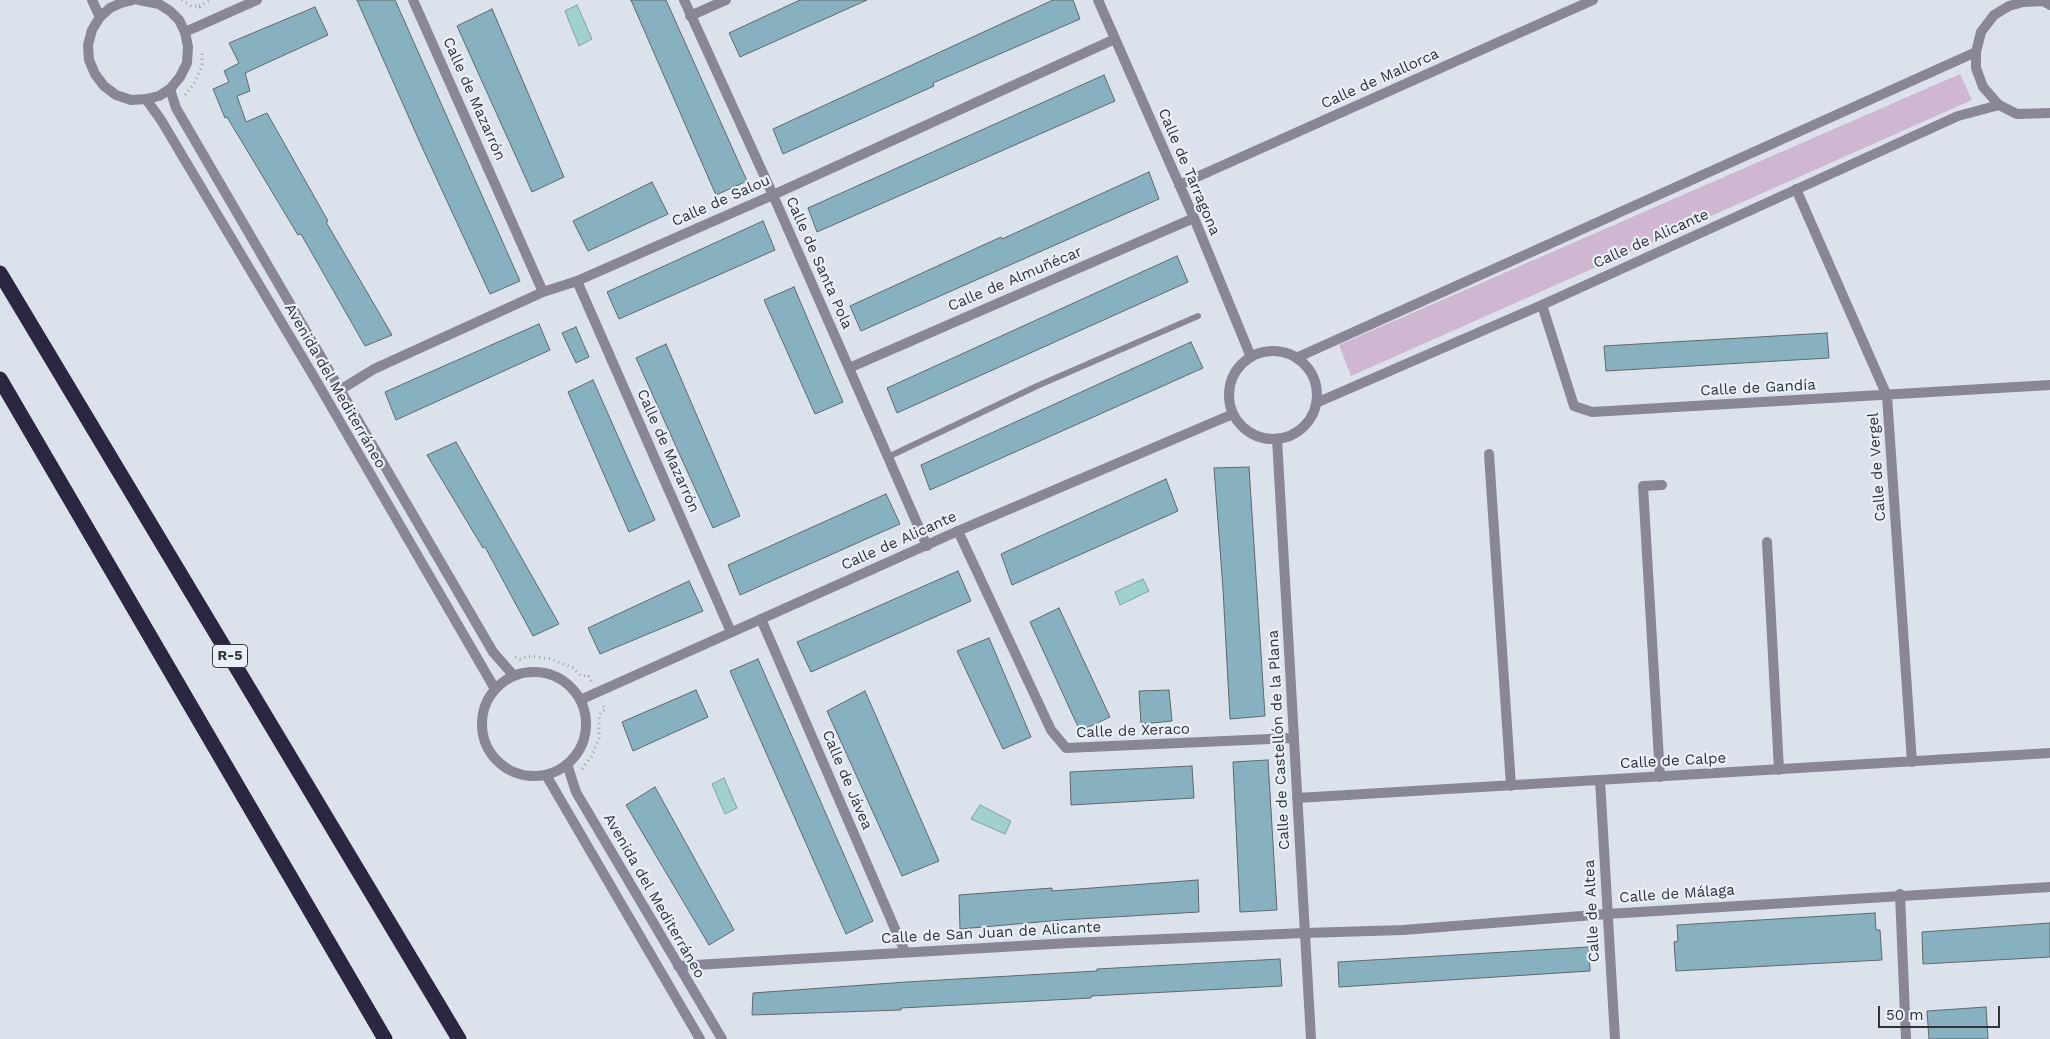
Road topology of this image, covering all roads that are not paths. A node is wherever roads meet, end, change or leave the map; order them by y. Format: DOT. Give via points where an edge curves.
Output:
graph roads {
  1 [pos="92,0"];
  2 [pos="133,0"];
  3 [pos="139,0"];
  4 [pos="257,0"];
  5 [pos="414,0"];
  6 [pos="684,0"];
  7 [pos="726,0"];
  8 [pos="1098,0"];
  9 [pos="1593,0"];
  10 [pos="120,1"];
  11 [pos="2024,1"];
  12 [pos="2008,3"];
  13 [pos="1573,4"];
  14 [pos="2050,5"];
  15 [pos="690,16"];
  16 [pos="100,17"];
  17 [pos="185,32"];
  18 [pos="1115,39"];
  19 [pos="1976,52"];
  20 [pos="170,89"];
  21 [pos="146,99"];
  22 [pos="1999,105"];
  23 [pos="2050,113"];
  24 [pos="1179,185"];
  25 [pos="1796,189"];
  26 [pos="773,195"];
  27 [pos="1194,218"];
  28 [pos="0,273"];
  29 [pos="576,281"];
  30 [pos="543,292"];
  31 [pos="1542,305"];
  32 [pos="1198,316"];
  33 [pos="1251,357"];
  34 [pos="1296,358"];
  35 [pos="849,368"];
  36 [pos="0,379"];
  37 [pos="2050,386"];
  38 [pos="340,390"];
  39 [pos="1887,396"];
  40 [pos="1316,403"];
  41 [pos="1233,414"];
  42 [pos="1277,439"];
  43 [pos="1489,454"];
  44 [pos="888,457"];
  45 [pos="1662,485"];
  46 [pos="958,531"];
  47 [pos="1767,542"];
  48 [pos="926,546"];
  49 [pos="761,619"];
  50 [pos="731,632"];
  51 [pos="514,676"];
  52 [pos="495,689"];
  53 [pos="580,700"];
  54 [pos="1293,738"];
  55 [pos="2050,753"];
  56 [pos="1912,762"];
  57 [pos="567,764"];
  58 [pos="1779,770"];
  59 [pos="546,775"];
  60 [pos="1660,777"];
  61 [pos="1600,780"];
  62 [pos="1511,786"];
  63 [pos="1297,798"];
  64 [pos="2050,887"];
  65 [pos="1900,894"];
  66 [pos="1607,914"];
  67 [pos="1305,933"];
  68 [pos="905,952"];
  69 [pos="678,966"];
  70 [pos="385,1039"];
  71 [pos="460,1039"];
  72 [pos="700,1039"];
  73 [pos="722,1039"];
  74 [pos="1311,1039"];
  75 [pos="1615,1039"];
  76 [pos="1906,1039"];
  1 -- 16 [label="street"];
  2 -- 10 [label="street"];
  3 -- 17 [label="street" via="159,4 170,11"];
  4 -- 17 [label="street"];
  5 -- 30 [label="street, Calle de Mazarrón"];
  6 -- 15 [label="street, Calle de Santa Pola"];
  7 -- 15 [label="street"];
  8 -- 18 [label="street, Calle de Tarragona"];
  9 -- 13 [label="street, Calle de Mallorca"];
  10 -- 16 [label="street"];
  11 -- 12 [label="street"];
  11 -- 14 [label="street"];
  12 -- 19 [label="street" via="1981,32"];
  13 -- 24 [label="street, Calle de Mallorca"];
  15 -- 26 [label="street, Calle de Santa Pola"];
  16 -- 21 [label="street" via="88,45 89,60 95,74 116,95 131,100"];
  17 -- 20 [label="street" via="187,63"];
  18 -- 24 [label="street, Calle de Tarragona"];
  18 -- 26 [label="street, Calle de Salou"];
  19 -- 22 [label="street" via="1976,68 1983,87"];
  19 -- 34 [label="street"];
  20 -- 21 [label="street"];
  20 -- 38 [label="street, Avenida del Mediterráneo" via="176,108"];
  21 -- 52 [label="street, Avenida del Mediterráneo" via="314,377"];
  22 -- 23 [label="street" via="2017,114"];
  22 -- 25 [label="street, Calle de Alicante" via="1958,116"];
  24 -- 27 [label="street, Calle de Tarragona"];
  25 -- 31 [label="street, Calle de Alicante"];
  25 -- 39 [label="street, Calle de Vergel"];
  26 -- 29 [label="street, Calle de Salou"];
  26 -- 35 [label="street, Calle de Santa Pola"];
  27 -- 33 [label="street, Calle de Tarragona"];
  27 -- 35 [label="street, Calle de Almuñécar"];
  28 -- 71 [label="highway, R-5"];
  29 -- 30 [label="street, Calle de Salou"];
  29 -- 50 [label="street, Calle de Mazarrón"];
  30 -- 38 [label="street, Calle de Salou" via="374,369"];
  31 -- 39 [label="street, Calle de Gandía" via="1574,406 1592,412"];
  31 -- 40 [label="street, Calle de Alicante"];
  32 -- 44 [label="lane" via="1037,386"];
  33 -- 34 [label="street" via="1273,351"];
  33 -- 41 [label="street" via="1233,376 1229,389"];
  34 -- 40 [label="street" via="1313,377"];
  35 -- 44 [label="street, Calle de Santa Pola"];
  36 -- 70 [label="highway"];
  37 -- 39 [label="street, Calle de Gandía"];
  38 -- 51 [label="street, Avenida del Mediterráneo" via="493,652"];
  39 -- 56 [label="street, Calle de Vergel"];
  40 -- 42 [label="street" via="1306,424 1293,434"];
  41 -- 42 [label="street" via="1251,434"];
  41 -- 46 [label="street, Calle de Alicante"];
  42 -- 54 [label="street, Calle de Castellón de la Plana"];
  43 -- 62 [label="street"];
  44 -- 48 [label="street, Calle de Santa Pola"];
  45 -- 60 [label="street" via="1643,486"];
  46 -- 48 [label="street, Calle de Alicante"];
  46 -- 54 [label="street, Calle de Xeraco" via="1051,730 1066,748"];
  47 -- 58 [label="street"];
  48 -- 49 [label="street, Calle de Alicante"];
  49 -- 50 [label="street, Calle de Alicante"];
  49 -- 68 [label="street, Calle de Jávea"];
  50 -- 53 [label="street, Calle de Alicante"];
  51 -- 52 [label="street"];
  51 -- 53 [label="street" via="533,672 552,675 568,685"];
  52 -- 59 [label="street" via="486,703 482,719 483,736 489,751 499,764 513,772 529,776"];
  53 -- 57 [label="street" via="585,734 579,751"];
  54 -- 63 [label="street, Calle de Castellón de la Plana"];
  55 -- 56 [label="street, Calle de Calpe"];
  56 -- 58 [label="street, Calle de Calpe"];
  57 -- 59 [label="street"];
  57 -- 69 [label="street, Avenida del Mediterráneo" via="576,792"];
  58 -- 60 [label="street, Calle de Calpe"];
  59 -- 72 [label="street"];
  60 -- 61 [label="street, Calle de Calpe"];
  61 -- 62 [label="street, Calle de Calpe"];
  61 -- 66 [label="street, Calle de Altea"];
  62 -- 63 [label="street, Calle de Calpe"];
  63 -- 67 [label="street, Calle de Castellón de la Plana"];
  64 -- 65 [label="street, Calle de Málaga"];
  65 -- 66 [label="street, Calle de Málaga"];
  65 -- 76 [label="street"];
  66 -- 67 [label="street, Calle de Málaga" via="1403,930"];
  66 -- 75 [label="street, Calle de Altea"];
  67 -- 68 [label="street, Calle de San Juan de Alicante"];
  67 -- 74 [label="street, Calle de Castellón de la Plana"];
  68 -- 69 [label="street, Calle de San Juan de Alicante"];
  69 -- 73 [label="street, Avenida del Mediterráneo"];
}
